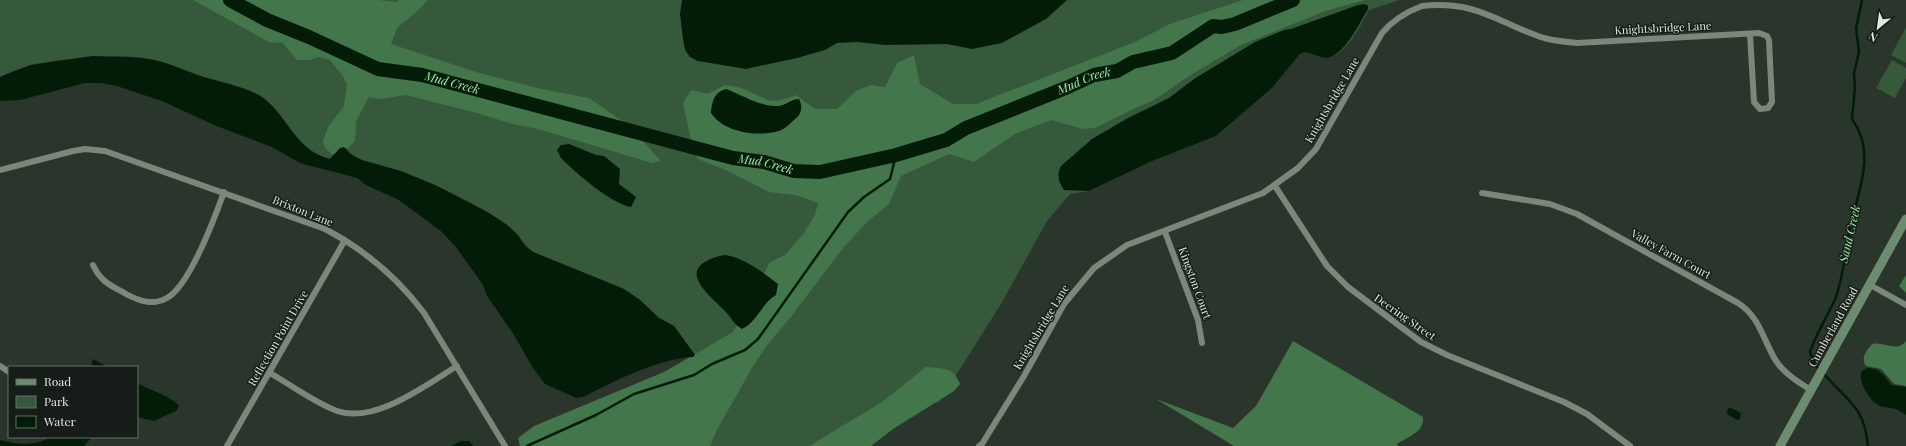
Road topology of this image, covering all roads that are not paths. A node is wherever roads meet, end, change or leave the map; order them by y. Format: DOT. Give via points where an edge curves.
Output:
graph roads {
  1 [pos="1750,34"];
  2 [pos="0,170"];
  3 [pos="1275,186"];
  4 [pos="224,192"];
  5 [pos="1482,193"];
  6 [pos="1906,219"];
  7 [pos="1165,232"];
  8 [pos="345,240"];
  9 [pos="93,265"];
  10 [pos="1870,285"];
  11 [pos="1906,305"];
  12 [pos="1202,343"];
  13 [pos="457,366"];
  14 [pos="270,373"];
  15 [pos="1811,390"];
  16 [pos="227,446"];
  17 [pos="505,446"];
  18 [pos="979,446"];
  19 [pos="1630,446"];
  20 [pos="1780,446"];
  1 -- 1 [label="street, Knightsbridge Lane" via="1754,102 1760,109 1768,108 1772,102 1769,40 1760,33"];
  1 -- 3 [label="street, Knightsbridge Lane" via="1560,42 1543,37 1472,2 1453,0 1428,4 1399,17 1387,28 1377,41 1316,149 1298,168"];
  2 -- 4 [label="street, Brixton Lane" via="73,151 93,150 119,155"];
  3 -- 7 [label="street, Knightsbridge Lane"];
  3 -- 19 [label="street, Deering Street" via="1334,274 1404,330 1434,349 1570,405 1587,414"];
  4 -- 8 [label="street, Brixton Lane" via="325,229"];
  4 -- 9 [label="street" via="206,240 179,286 167,298 155,302 135,299 101,279"];
  5 -- 15 [label="street, Valley Farm Court" via="1550,204 1577,214 1740,304 1754,317 1781,367"];
  6 -- 10 [label="main road, Cumberland Road"];
  7 -- 12 [label="street, Kingston Court" via="1198,320"];
  7 -- 18 [label="street, Knightsbridge Lane" via="1127,246 1106,258 1082,280 1064,304 1024,376"];
  8 -- 13 [label="street, Brixton Lane" via="372,258 410,294"];
  8 -- 14 [label="street, Reflection Point Drive"];
  10 -- 11 [label="street"];
  10 -- 15 [label="main road, Cumberland Road"];
  13 -- 14 [label="street" via="386,408 357,414 339,412 328,407"];
  13 -- 17 [label="street, Brixton Lane"];
  14 -- 16 [label="street, Reflection Point Drive"];
  15 -- 20 [label="main road, Cumberland Road"];
}
